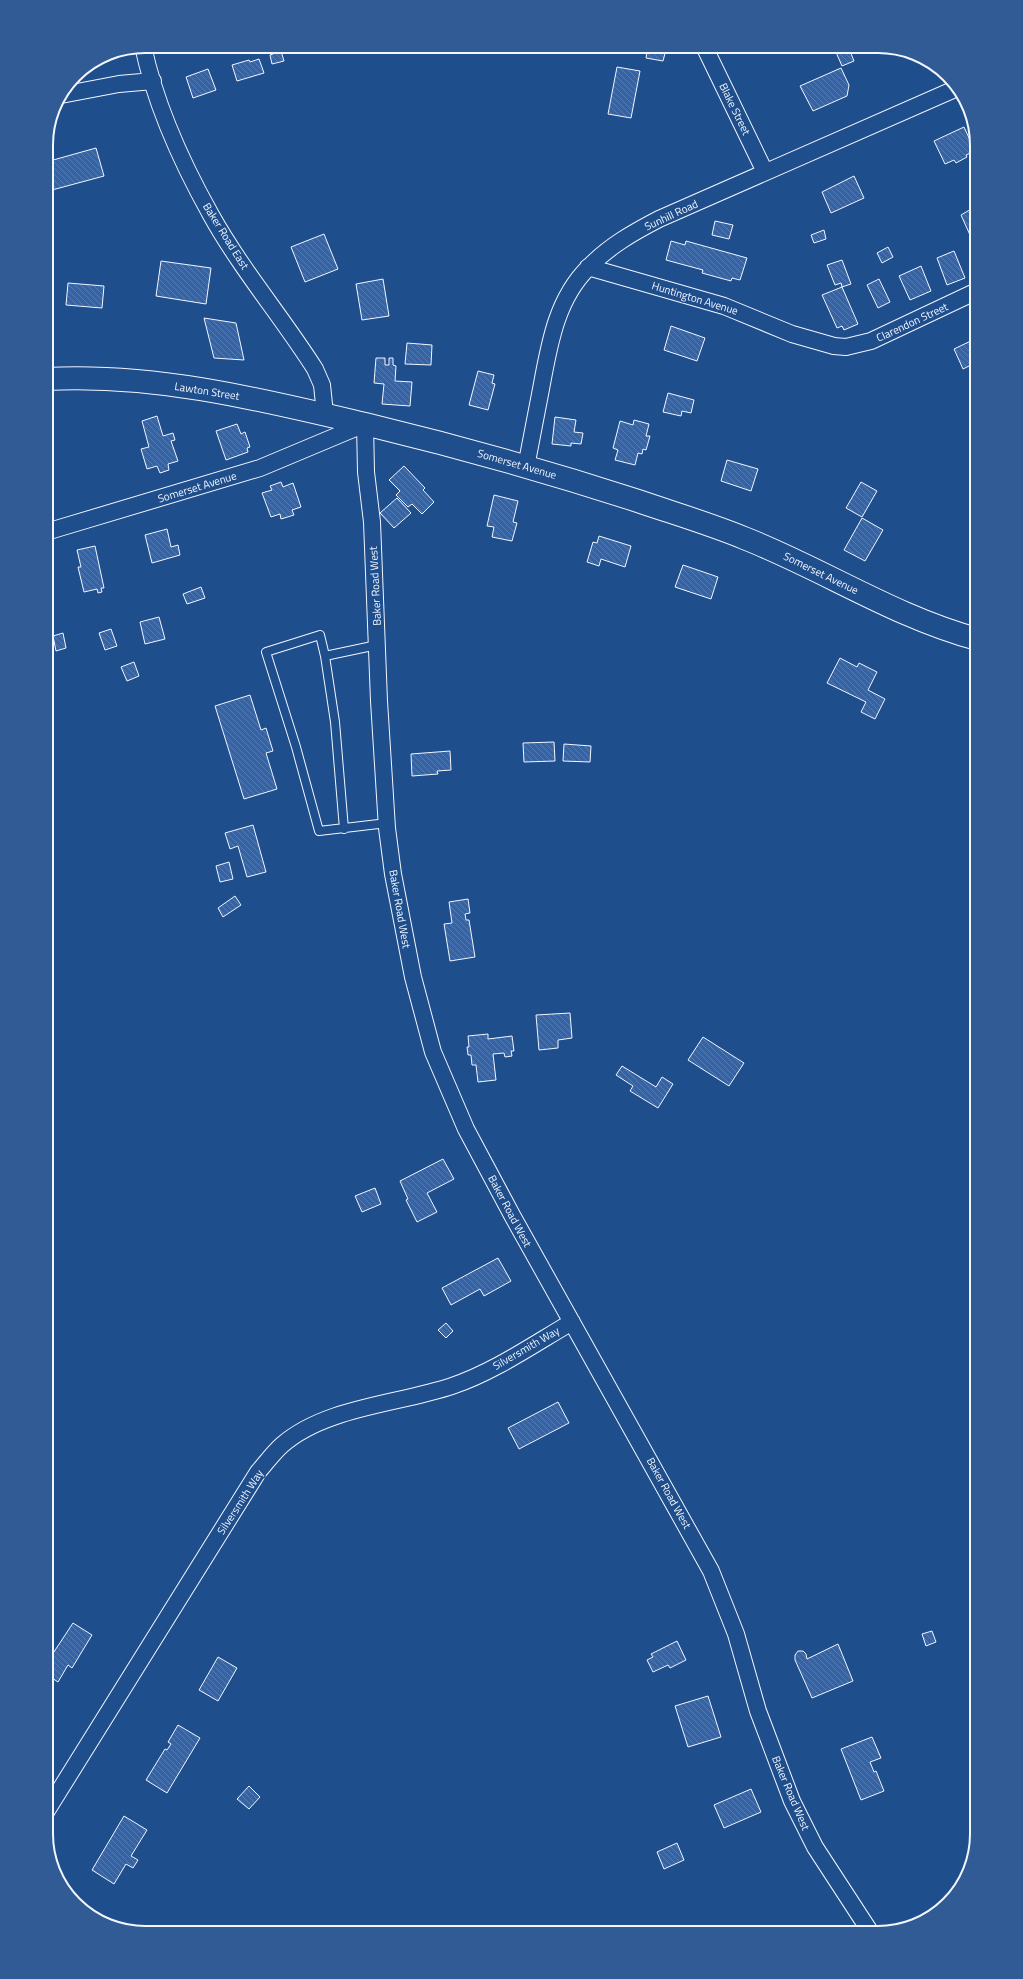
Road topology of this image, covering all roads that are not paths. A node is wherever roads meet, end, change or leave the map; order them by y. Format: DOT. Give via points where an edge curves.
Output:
graph roads {
  1 [pos="145,53"];
  2 [pos="707,53"];
  3 [pos="153,81"];
  4 [pos="952,90"];
  5 [pos="68,94"];
  6 [pos="765,172"];
  7 [pos="588,267"];
  8 [pos="970,294"];
  9 [pos="846,347"];
  10 [pos="53,379"];
  11 [pos="325,414"];
  12 [pos="365,424"];
  13 [pos="526,467"];
  14 [pos="53,530"];
  15 [pos="970,637"];
  16 [pos="377,645"];
  17 [pos="325,656"];
  18 [pos="387,823"];
  19 [pos="344,829"];
  20 [pos="572,1322"];
  21 [pos="53,1801"];
  22 [pos="866,1926"];
  1 -- 3 [label="street, Baker Road East"];
  2 -- 6 [label="street, Blake Street"];
  3 -- 5 [label="street" via="119,84"];
  3 -- 11 [label="street, Baker Road East" via="170,129 211,216 315,368 322,385"];
  4 -- 6 [label="street, Sunhill Road"];
  6 -- 7 [label="street, Sunhill Road" via="659,219 633,233"];
  7 -- 9 [label="street, Huntington Avenue" via="724,306 792,334"];
  7 -- 13 [label="street, Sunhill Road" via="568,295 548,350"];
  8 -- 9 [label="street, Clarendon Street" via="884,335"];
  10 -- 11 [label="main road, Lawton Street" via="127,380 201,388"];
  11 -- 12 [label="main road, Lawton Street"];
  12 -- 13 [label="main road, Somerset Avenue"];
  12 -- 14 [label="street, Somerset Avenue" via="260,468"];
  12 -- 16 [label="street, Baker Road West"];
  13 -- 15 [label="main road, Somerset Avenue" via="589,485 742,536 896,610"];
  16 -- 17 [label="lane"];
  16 -- 18 [label="street, Baker Road West"];
  17 -- 19 [label="lane" via="335,722"];
  17 -- 19 [label="lane" via="320,635 266,652 319,831"];
  18 -- 19 [label="lane"];
  18 -- 20 [label="street, Baker Road West" via="393,874 412,977 433,1052 466,1129"];
  20 -- 21 [label="street, Silversmith Way" via="493,1367 453,1386 326,1419 282,1445 258,1472"];
  20 -- 22 [label="street, Baker Road West" via="711,1571 736,1634 758,1711 792,1800 815,1846"];
}
